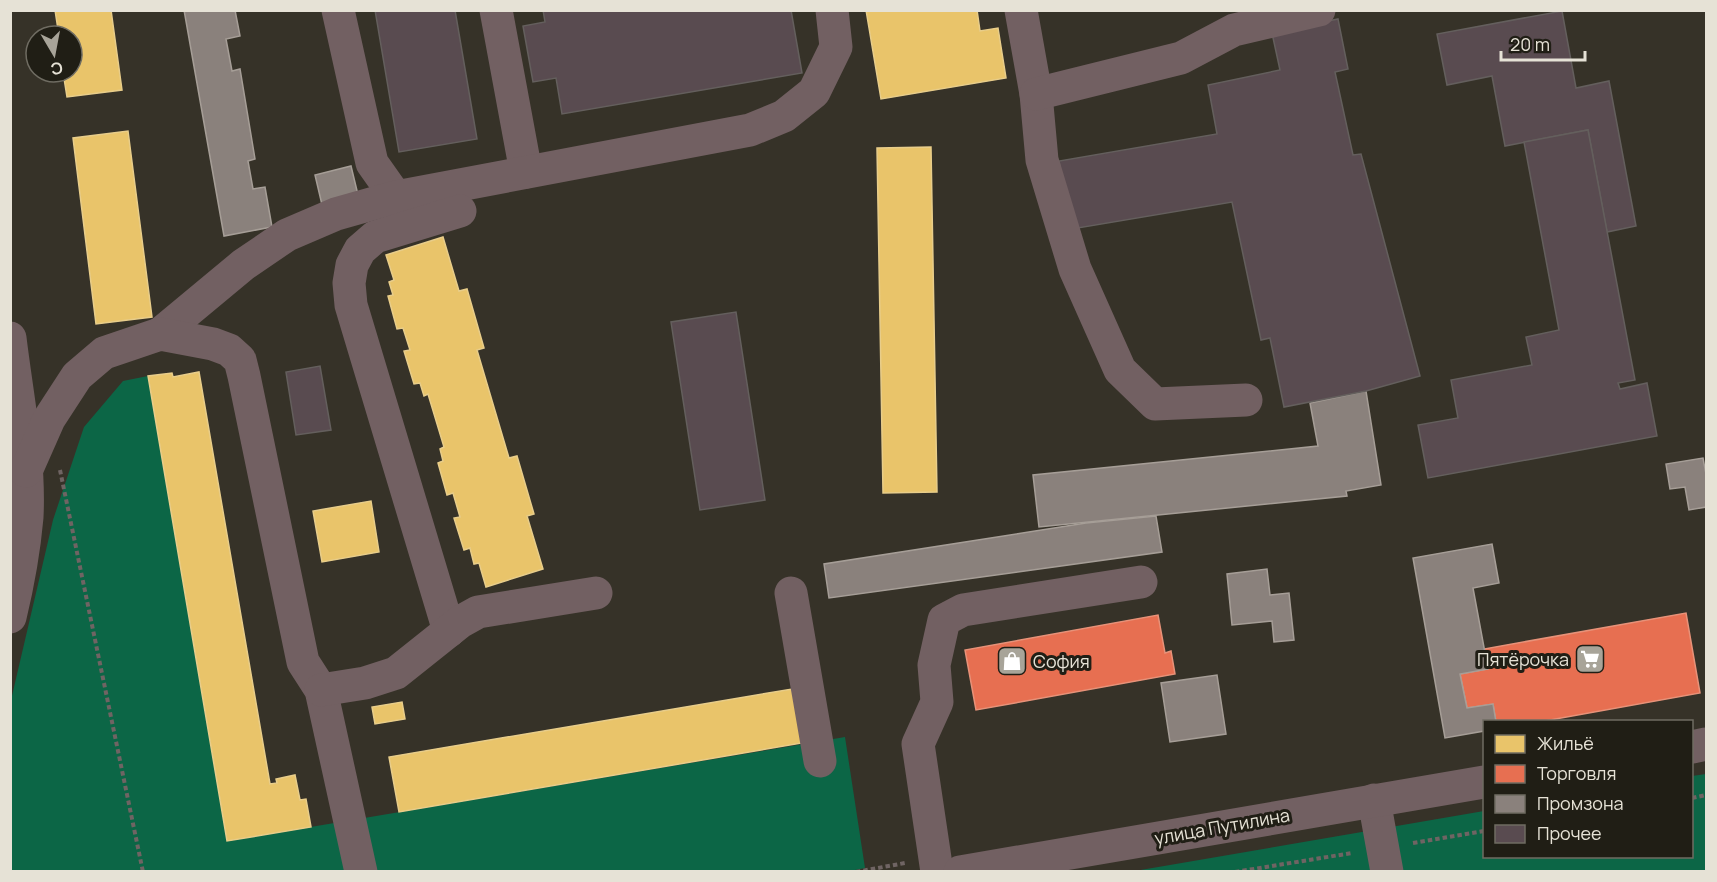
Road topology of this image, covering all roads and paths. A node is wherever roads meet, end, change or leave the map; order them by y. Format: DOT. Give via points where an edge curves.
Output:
graph roads {
  1 [pos="338,10"];
  2 [pos="496,10"];
  3 [pos="832,10"];
  4 [pos="1021,10"];
  5 [pos="1319,10"];
  6 [pos="1036,94"];
  7 [pos="526,172"];
  8 [pos="396,197"];
  9 [pos="460,211"];
  10 [pos="160,334"];
  11 [pos="10,338"];
  12 [pos="13,379"];
  13 [pos="1246,400"];
  14 [pos="59,465"];
  15 [pos="26,471"];
  16 [pos="16,565"];
  17 [pos="1141,582"];
  18 [pos="596,593"];
  19 [pos="791,593"];
  20 [pos="10,617"];
  21 [pos="449,631"];
  22 [pos="321,690"];
  23 [pos="820,761"];
  24 [pos="1483,782"];
  25 [pos="1374,800"];
  26 [pos="143,872"];
  27 [pos="361,872"];
  28 [pos="937,872"];
  29 [pos="960,872"];
  30 [pos="1387,872"];
  1 -- 8 [label="street" via="372,163"];
  2 -- 7 [label="street"];
  3 -- 7 [label="street" via="836,48 814,92 784,116 750,130"];
  4 -- 6 [label="street"];
  5 -- 6 [label="street" via="1234,30 1181,58"];
  6 -- 13 [label="street" via="1042,159 1075,269 1120,370 1155,404"];
  7 -- 8 [label="street"];
  8 -- 10 [label="street" via="336,214 287,235"];
  9 -- 21 [label="street" via="375,237 360,249 349,283 351,305"];
  10 -- 15 [label="street" via="105,352 77,376 50,419"];
  10 -- 22 [label="street" via="213,344 240,360 303,662"];
  11 -- 12 [label="street"];
  12 -- 15 [label="street"];
  14 -- 26 [label="path"];
  15 -- 16 [label="street" via="27,516"];
  16 -- 20 [label="street"];
  17 -- 28 [label="street" via="963,610 944,620 934,665 937,702 918,744"];
  18 -- 21 [label="street" via="488,610"];
  19 -- 23 [label="street"];
  21 -- 22 [label="street" via="396,673"];
  22 -- 27 [label="street"];
  24 -- 25 [label="street, улица Путилина"];
  25 -- 29 [label="street, улица Путилина"];
  25 -- 30 [label="street"];
}
